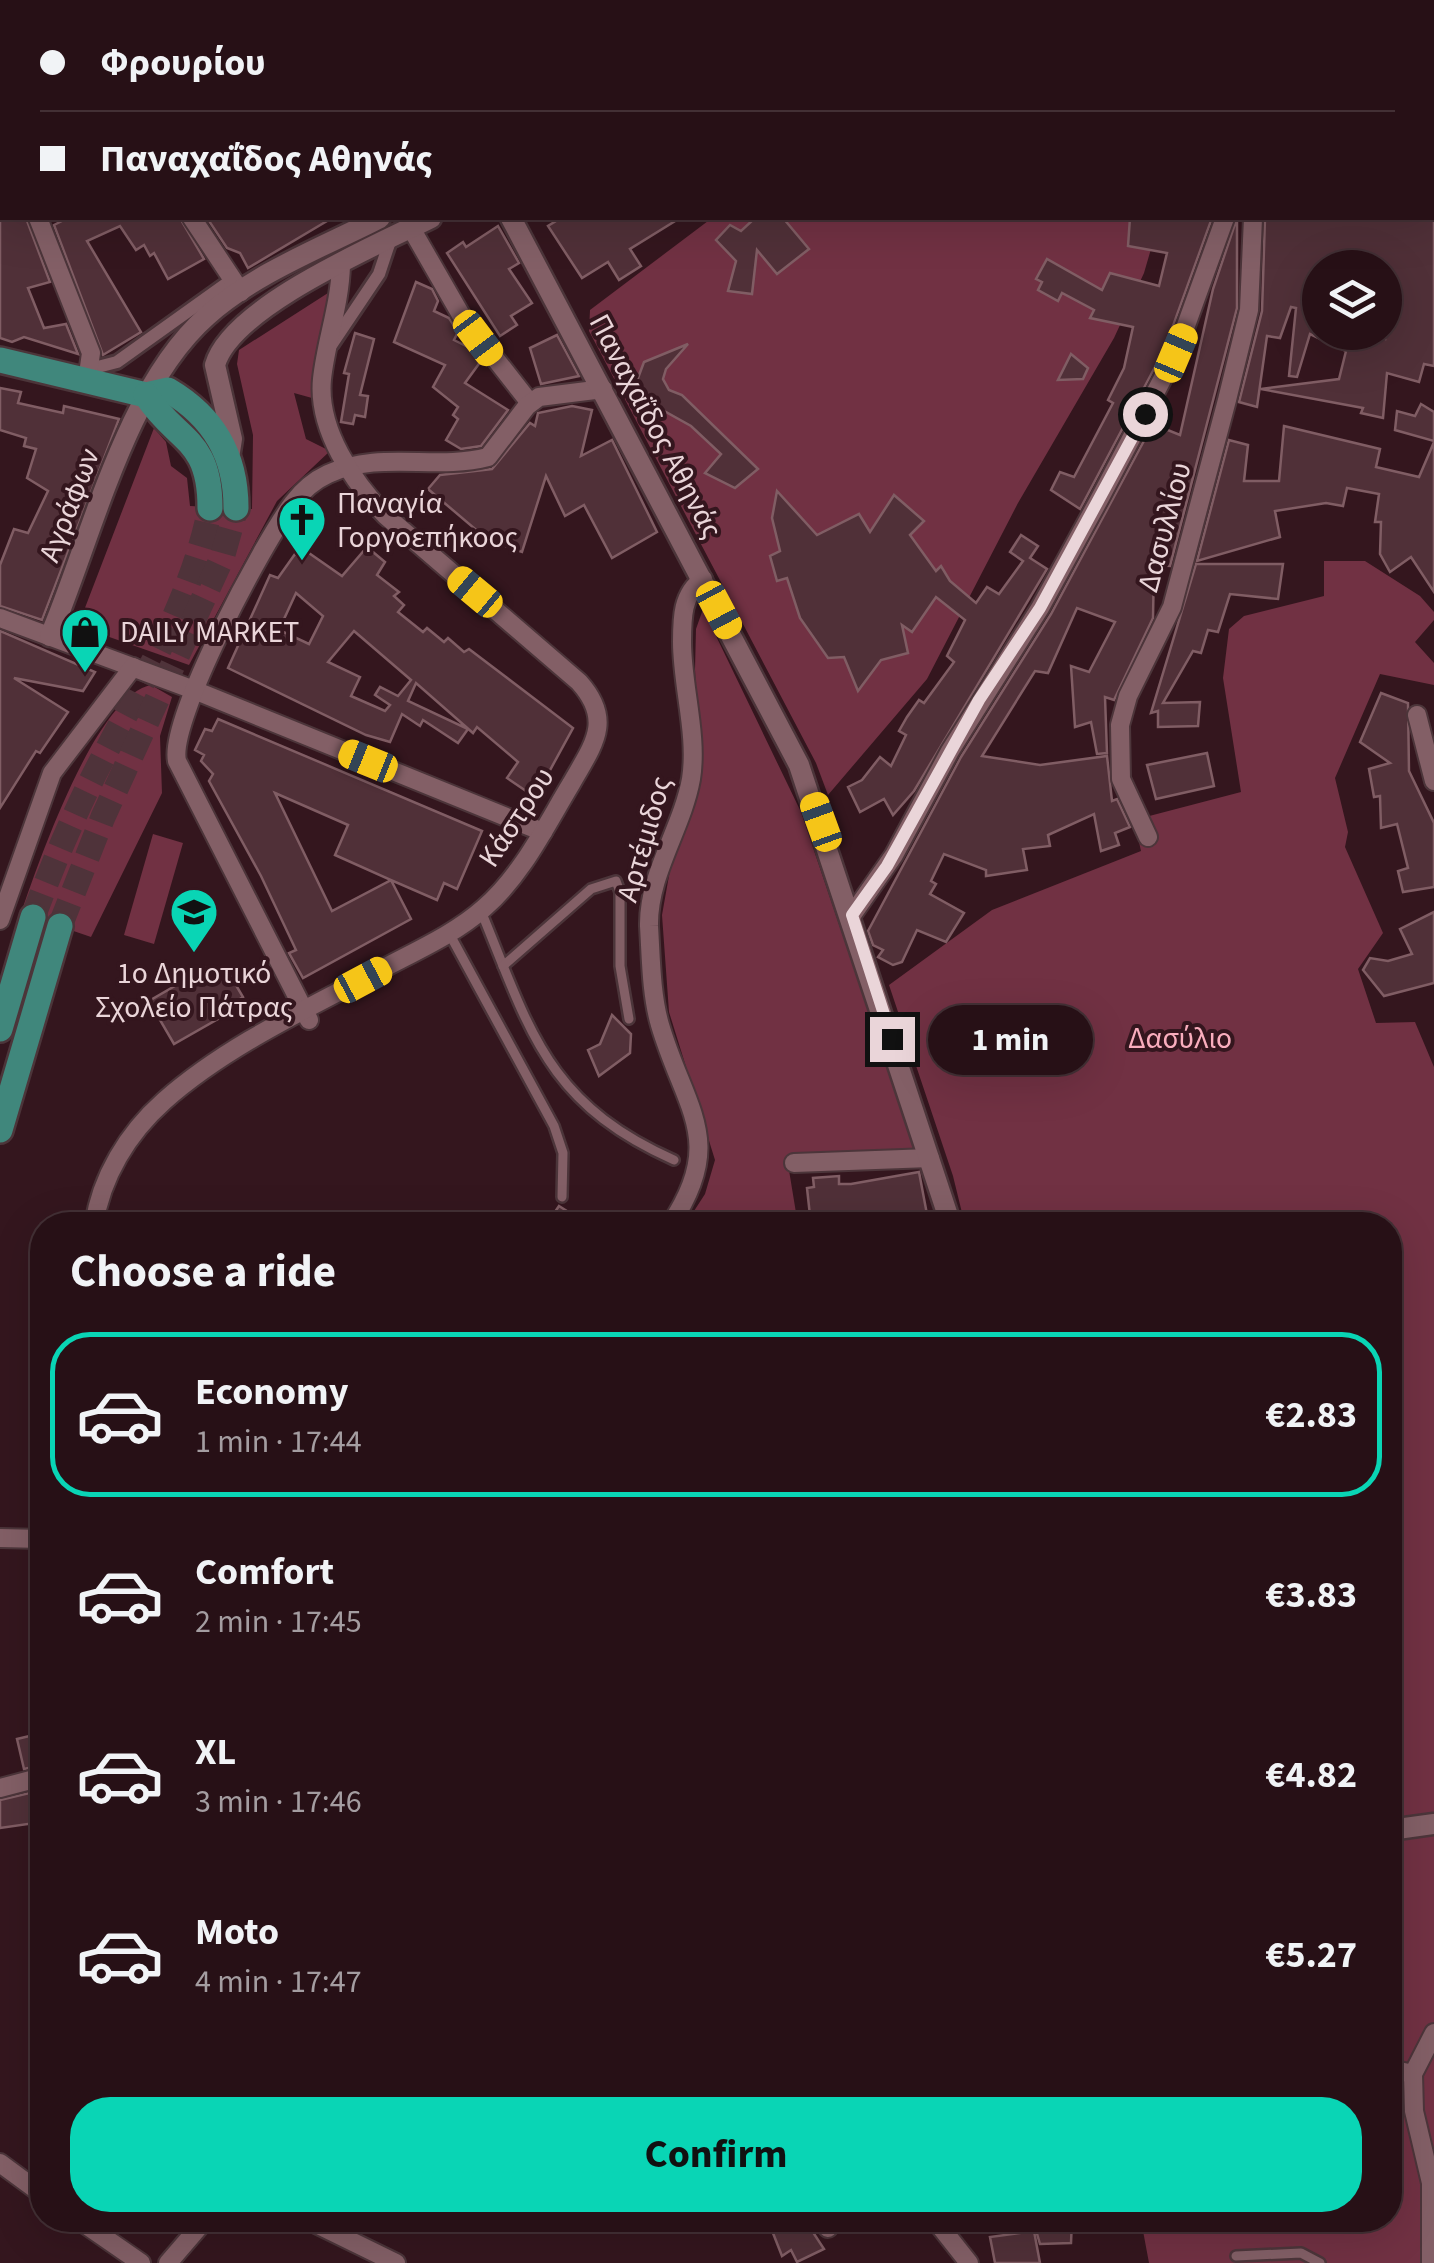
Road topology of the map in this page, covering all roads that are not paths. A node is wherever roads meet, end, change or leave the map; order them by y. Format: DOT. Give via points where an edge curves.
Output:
graph roads {
  1 [pos="39,220"];
  2 [pos="193,220"];
  3 [pos="376,220"];
  4 [pos="513,220"];
  5 [pos="1224,220"];
  6 [pos="1252,220"];
  7 [pos="407,223"];
  8 [pos="391,238"];
  9 [pos="341,265"];
  10 [pos="237,286"];
  11 [pos="329,348"];
  12 [pos="0,360"];
  13 [pos="88,375"];
  14 [pos="602,389"];
  15 [pos="146,395"];
  16 [pos="530,403"];
  17 [pos="229,458"];
  18 [pos="349,467"];
  19 [pos="703,580"];
  20 [pos="0,618"];
  21 [pos="50,636"];
  22 [pos="133,667"];
  23 [pos="194,690"];
  24 [pos="1417,715"];
  25 [pos="1434,781"];
  26 [pos="543,832"];
  27 [pos="1148,837"];
  28 [pos="481,911"];
  29 [pos="852,915"];
  30 [pos="33,917"];
  31 [pos="0,920"];
  32 [pos="60,926"];
  33 [pos="448,932"];
  34 [pos="503,966"];
  35 [pos="306,1016"];
  36 [pos="629,1020"];
  37 [pos="0,1029"];
  38 [pos="0,1130"];
  39 [pos="930,1158"];
  40 [pos="674,1160"];
  41 [pos="794,1163"];
  42 [pos="562,1196"];
  43 [pos="98,1212"];
  44 [pos="678,1212"];
  45 [pos="947,1212"];
  46 [pos="0,1538"];
  47 [pos="30,1539"];
  48 [pos="30,1780"];
  49 [pos="0,1788"];
  50 [pos="1434,1824"];
  51 [pos="1402,1828"];
  52 [pos="1434,2033"];
  53 [pos="1402,2072"];
  54 [pos="1414,2074"];
  55 [pos="0,2163"];
  56 [pos="30,2185"];
  57 [pos="96,2232"];
  58 [pos="195,2232"];
  59 [pos="333,2232"];
  60 [pos="944,2232"];
  61 [pos="1236,2256"];
  62 [pos="141,2263"];
  63 [pos="168,2263"];
  64 [pos="396,2263"];
  65 [pos="969,2263"];
  66 [pos="1320,2263"];
  67 [pos="1431,2263"];
  1 -- 13 [label="street" via="89,347"];
  2 -- 10 [label="street"];
  3 -- 10 [label="street, Αγράφων"];
  4 -- 14 [label="street, Παναχαΐδος Αθηνάς"];
  5 -- 29 [label="street" via="1176,353 1100,498"];
  6 -- 27 [label="street, Δασυλλίου" via="1249,310 1227,400 1172,607 1120,725 1121,778"];
  7 -- 8 [label="street"];
  7 -- 16 [label="street" via="461,315"];
  8 -- 9 [label="street"];
  8 -- 11 [label="street" via="379,274"];
  9 -- 11 [label="street"];
  9 -- 17 [label="street" via="269,305 226,340 215,379 229,423"];
  10 -- 13 [label="street"];
  10 -- 15 [label="street, Αγράφων" via="198,324"];
  11 -- 18 [label="street" via="322,402"];
  12 -- 13 [label="main road"];
  13 -- 15 [label="main road"];
  14 -- 16 [label="street" via="548,394"];
  14 -- 19 [label="street, Παναχαΐδος Αθηνάς"];
  15 -- 17 [label="main road" via="168,390 184,400 212,426"];
  15 -- 17 [label="main road" via="194,445 223,508"];
  15 -- 21 [label="street, Αγράφων"];
  16 -- 18 [label="street" via="488,457"];
  18 -- 23 [label="street" via="320,478 295,500"];
  18 -- 26 [label="street, Κάστρου" via="394,524 580,682 599,714 596,739"];
  19 -- 29 [label="street, Παναχαΐδος Αθηνάς" via="803,774"];
  19 -- 44 [label="street, Αρτέμιδος" via="690,593 682,618 692,770 649,922 658,1016 701,1155"];
  20 -- 21 [label="street"];
  21 -- 22 [label="street"];
  22 -- 23 [label="street"];
  22 -- 31 [label="street" via="52,773"];
  23 -- 26 [label="street"];
  23 -- 35 [label="street" via="176,734 177,760"];
  24 -- 25 [label="street"];
  26 -- 28 [label="street, Κάστρου"];
  28 -- 33 [label="street, Κάστρου"];
  28 -- 34 [label="lane"];
  29 -- 39 [label="street, Παναχαΐδος Αθηνάς"];
  30 -- 37 [label="main road"];
  32 -- 38 [label="main road"];
  33 -- 35 [label="street, Κάστρου"];
  33 -- 42 [label="lane" via="554,1126 563,1153"];
  34 -- 36 [label="lane" via="592,890 616,881"];
  34 -- 40 [label="lane" via="537,1043 574,1095 618,1132"];
  35 -- 43 [label="street, Κάστρου" via="204,1072 151,1112 115,1164"];
  39 -- 41 [label="street"];
  39 -- 45 [label="street, Παναχαΐδος Αθηνάς"];
  46 -- 47 [label="street"];
  48 -- 49 [label="street"];
  50 -- 51 [label="street"];
  52 -- 54 [label="street"];
  53 -- 54 [label="street"];
  54 -- 67 [label="street" via="1414,2111 1431,2184"];
  55 -- 56 [label="street"];
  57 -- 62 [label="street"];
  58 -- 63 [label="street"];
  59 -- 64 [label="street"];
  60 -- 65 [label="street"];
  61 -- 66 [label="lane" via="1301,2253"];
}
